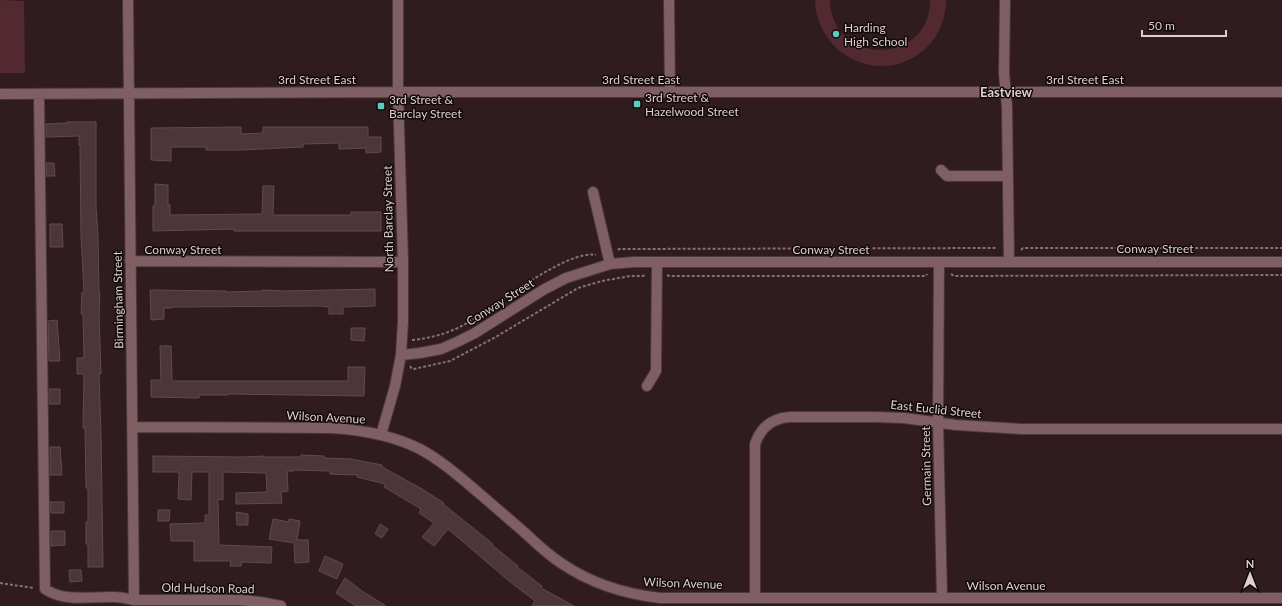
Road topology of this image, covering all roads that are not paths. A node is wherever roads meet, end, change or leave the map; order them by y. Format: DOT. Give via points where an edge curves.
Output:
graph roads {
  1 [pos="128,0"];
  2 [pos="398,0"];
  3 [pos="669,0"];
  4 [pos="1005,0"];
  5 [pos="398,92"];
  6 [pos="670,92"];
  7 [pos="1006,92"];
  8 [pos="1282,92"];
  9 [pos="128,93"];
  10 [pos="0,94"];
  11 [pos="39,94"];
  12 [pos="941,170"];
  13 [pos="1007,176"];
  14 [pos="593,192"];
  15 [pos="130,261"];
  16 [pos="1009,261"];
  17 [pos="403,262"];
  18 [pos="939,262"];
  19 [pos="1282,262"];
  20 [pos="657,263"];
  21 [pos="610,264"];
  22 [pos="401,355"];
  23 [pos="647,386"];
  24 [pos="938,423"];
  25 [pos="133,427"];
  26 [pos="1282,429"];
  27 [pos="382,434"];
  28 [pos="755,598"];
  29 [pos="942,598"];
  30 [pos="1282,598"];
  31 [pos="134,600"];
  32 [pos="660,602"];
  33 [pos="281,606"];
  1 -- 9 [label="street, Birmingham Street"];
  2 -- 5 [label="street, North Barclay Street"];
  3 -- 6 [label="street"];
  4 -- 7 [label="street"];
  5 -- 6 [label="street, 3rd Street East"];
  5 -- 9 [label="street, 3rd Street East"];
  5 -- 17 [label="street, North Barclay Street"];
  6 -- 7 [label="street, 3rd Street East"];
  7 -- 8 [label="street, 3rd Street East"];
  7 -- 13 [label="street"];
  9 -- 11 [label="street, 3rd Street East"];
  9 -- 15 [label="street, Birmingham Street"];
  10 -- 11 [label="street, 3rd Street East"];
  11 -- 31 [label="street, Old Hudson Road" via="45,589 52,594 68,597 117,597"];
  12 -- 13 [label="street" via="947,176"];
  13 -- 16 [label="street"];
  14 -- 21 [label="street"];
  15 -- 17 [label="street, Conway Street"];
  15 -- 25 [label="street, Birmingham Street"];
  16 -- 18 [label="street, Conway Street"];
  16 -- 19 [label="street, Conway Street"];
  17 -- 22 [label="street, North Barclay Street"];
  18 -- 20 [label="street, Conway Street"];
  18 -- 24 [label="street, Germain Street"];
  20 -- 21 [label="street, Conway Street"];
  20 -- 23 [label="street" via="656,370"];
  21 -- 22 [label="street, Conway Street" via="566,278 475,333 441,349"];
  22 -- 27 [label="street, North Barclay Street"];
  24 -- 26 [label="street, East Euclid Street" via="1021,430"];
  24 -- 28 [label="street, East Euclid Street" via="904,418 790,417 779,418 768,424 758,437 755,449"];
  24 -- 29 [label="street, Germain Street"];
  25 -- 27 [label="street, Wilson Avenue" via="332,428"];
  25 -- 31 [label="street, Birmingham Street"];
  27 -- 32 [label="street, Wilson Avenue" via="437,460 561,564 605,586"];
  28 -- 29 [label="street, Wilson Avenue"];
  28 -- 32 [label="street, Wilson Avenue"];
  29 -- 30 [label="street, Wilson Avenue"];
  31 -- 33 [label="street, Old Hudson Road" via="240,600"];
}
